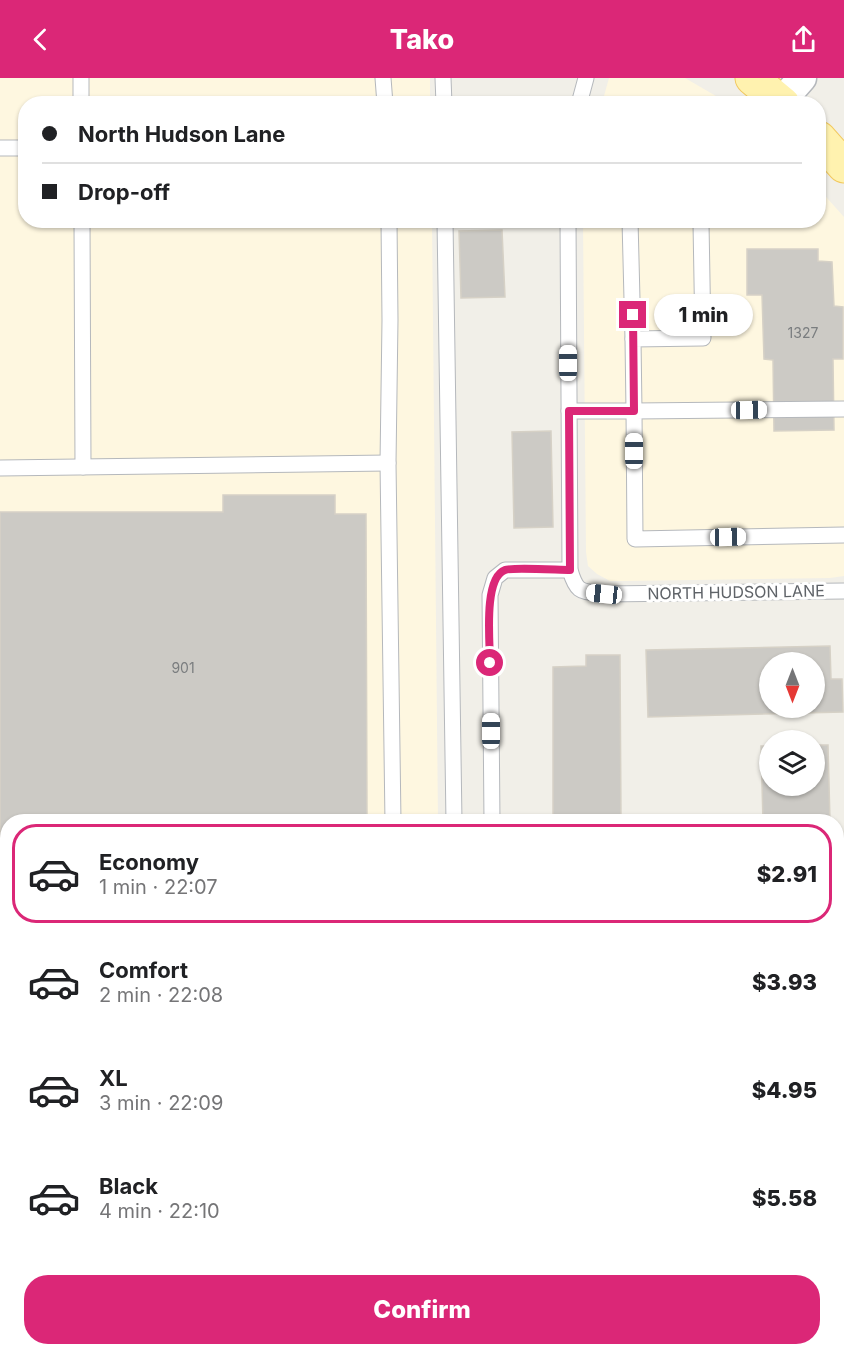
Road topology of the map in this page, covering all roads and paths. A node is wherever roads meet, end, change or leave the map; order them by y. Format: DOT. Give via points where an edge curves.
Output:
graph roads {
  1 [pos="81,78"];
  2 [pos="383,78"];
  3 [pos="443,78"];
  4 [pos="586,78"];
  5 [pos="752,78"];
  6 [pos="789,94"];
  7 [pos="81,96"];
  8 [pos="384,96"];
  9 [pos="444,96"];
  10 [pos="581,96"];
  11 [pos="826,146"];
  12 [pos="0,148"];
  13 [pos="18,148"];
  14 [pos="844,166"];
  15 [pos="82,228"];
  16 [pos="389,228"];
  17 [pos="445,228"];
  18 [pos="568,228"];
  19 [pos="630,228"];
  20 [pos="701,228"];
  21 [pos="633,339"];
  22 [pos="844,409"];
  23 [pos="569,411"];
  24 [pos="634,411"];
  25 [pos="388,463"];
  26 [pos="83,467"];
  27 [pos="0,468"];
  28 [pos="844,536"];
  29 [pos="570,570"];
  30 [pos="844,591"];
  31 [pos="393,814"];
  32 [pos="454,814"];
  33 [pos="492,814"];
  1 -- 7 [label="lane"];
  2 -- 8 [label="lane"];
  3 -- 9 [label="lane"];
  4 -- 10 [label="lane"];
  5 -- 6 [label="main road"];
  11 -- 14 [label="main road"];
  12 -- 13 [label="lane"];
  15 -- 26 [label="lane"];
  16 -- 25 [label="lane"];
  17 -- 32 [label="lane"];
  18 -- 23 [label="lane"];
  19 -- 21 [label="lane"];
  20 -- 21 [label="lane" via="703,338"];
  21 -- 24 [label="lane"];
  22 -- 24 [label="lane"];
  23 -- 24 [label="lane"];
  23 -- 29 [label="lane"];
  24 -- 28 [label="lane" via="635,539"];
  25 -- 26 [label="lane"];
  25 -- 31 [label="lane"];
  26 -- 27 [label="lane"];
  29 -- 30 [label="lane, NORTH HUDSON LANE" via="574,585 583,591 604,594"];
  29 -- 33 [label="lane" via="505,570 495,578 490,595"];
}
